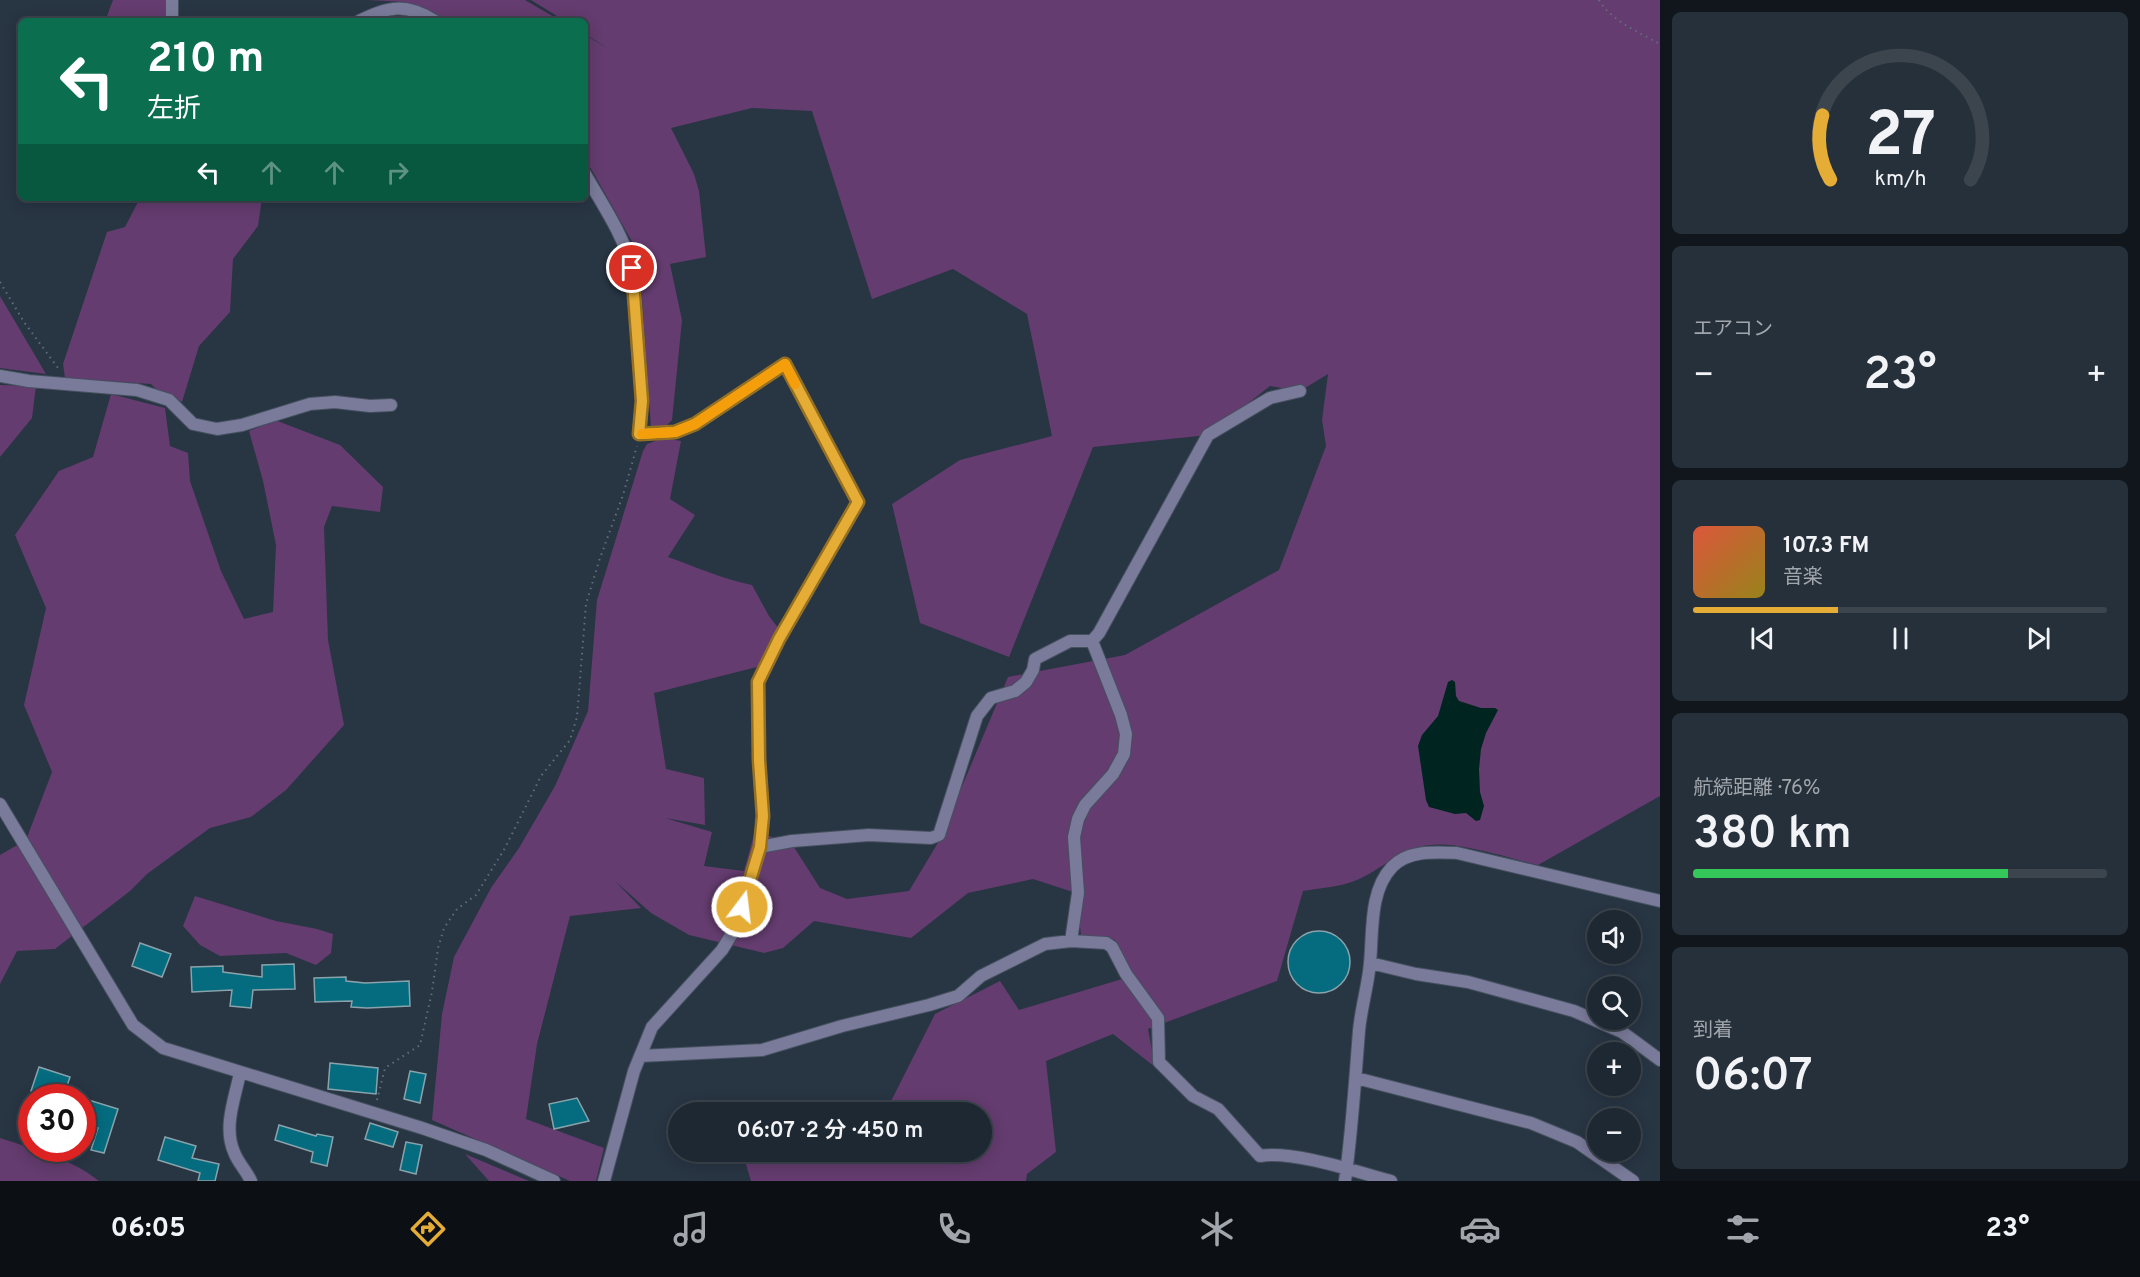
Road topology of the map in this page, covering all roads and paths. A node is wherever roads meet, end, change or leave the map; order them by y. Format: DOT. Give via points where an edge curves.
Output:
graph roads {
  1 [pos="172,0"];
  2 [pos="1599,0"];
  3 [pos="172,18"];
  4 [pos="364,18"];
  5 [pos="428,18"];
  6 [pos="1660,44"];
  7 [pos="588,179"];
  8 [pos="0,282"];
  9 [pos="0,376"];
  10 [pos="58,383"];
  11 [pos="1300,391"];
  12 [pos="391,405"];
  13 [pos="639,434"];
  14 [pos="1092,641"];
  15 [pos="0,804"];
  16 [pos="760,847"];
  17 [pos="1660,901"];
  18 [pos="1071,941"];
  19 [pos="1370,963"];
  20 [pos="640,1056"];
  21 [pos="1660,1060"];
  22 [pos="240,1073"];
  23 [pos="1356,1078"];
  24 [pos="374,1111"];
  25 [pos="1346,1175"];
  26 [pos="250,1181"];
  27 [pos="554,1181"];
  28 [pos="604,1181"];
  29 [pos="1391,1181"];
  30 [pos="1633,1181"];
  1 -- 3 [label="street"];
  2 -- 6 [label="path" via="1625,25"];
  4 -- 5 [label="street" via="395,7"];
  7 -- 13 [label="street" via="618,233 632,268 642,401"];
  8 -- 10 [label="path" via="58,368"];
  9 -- 10 [label="street"];
  10 -- 12 [label="street" via="147,393 169,400 193,424 217,429 310,404"];
  11 -- 14 [label="street" via="1270,398 1208,435"];
  13 -- 16 [label="street" via="684,430 785,364 858,502 758,682 763,816"];
  13 -- 24 [label="path" via="586,604 580,696 570,740 541,776 506,848 476,895 457,909 444,928 420,1045 385,1068"];
  14 -- 16 [label="street" via="1070,641 1035,659 1026,682 1015,691 991,698 977,716 939,835 869,835"];
  14 -- 18 [label="street" via="1126,734 1124,754 1113,774 1078,819 1074,837 1078,893"];
  15 -- 22 [label="street" via="133,1025 163,1048"];
  16 -- 20 [label="street" via="734,932 652,1027"];
  17 -- 19 [label="street" via="1457,853 1411,855 1392,866 1382,882 1376,902"];
  18 -- 20 [label="street" via="1045,944 981,976 958,996 762,1050"];
  18 -- 25 [label="street" via="1106,943 1112,947 1158,1018 1159,1062 1193,1096 1218,1109 1260,1156 1273,1154"];
  19 -- 21 [label="street" via="1468,982 1574,1011 1622,1032"];
  19 -- 23 [label="street" via="1359,1028"];
  20 -- 28 [label="street"];
  22 -- 24 [label="street"];
  22 -- 26 [label="street" via="229,1134 235,1155"];
  23 -- 25 [label="street"];
  23 -- 30 [label="street" via="1531,1123 1577,1142"];
  24 -- 27 [label="street" via="486,1150"];
  25 -- 29 [label="street"];
}
